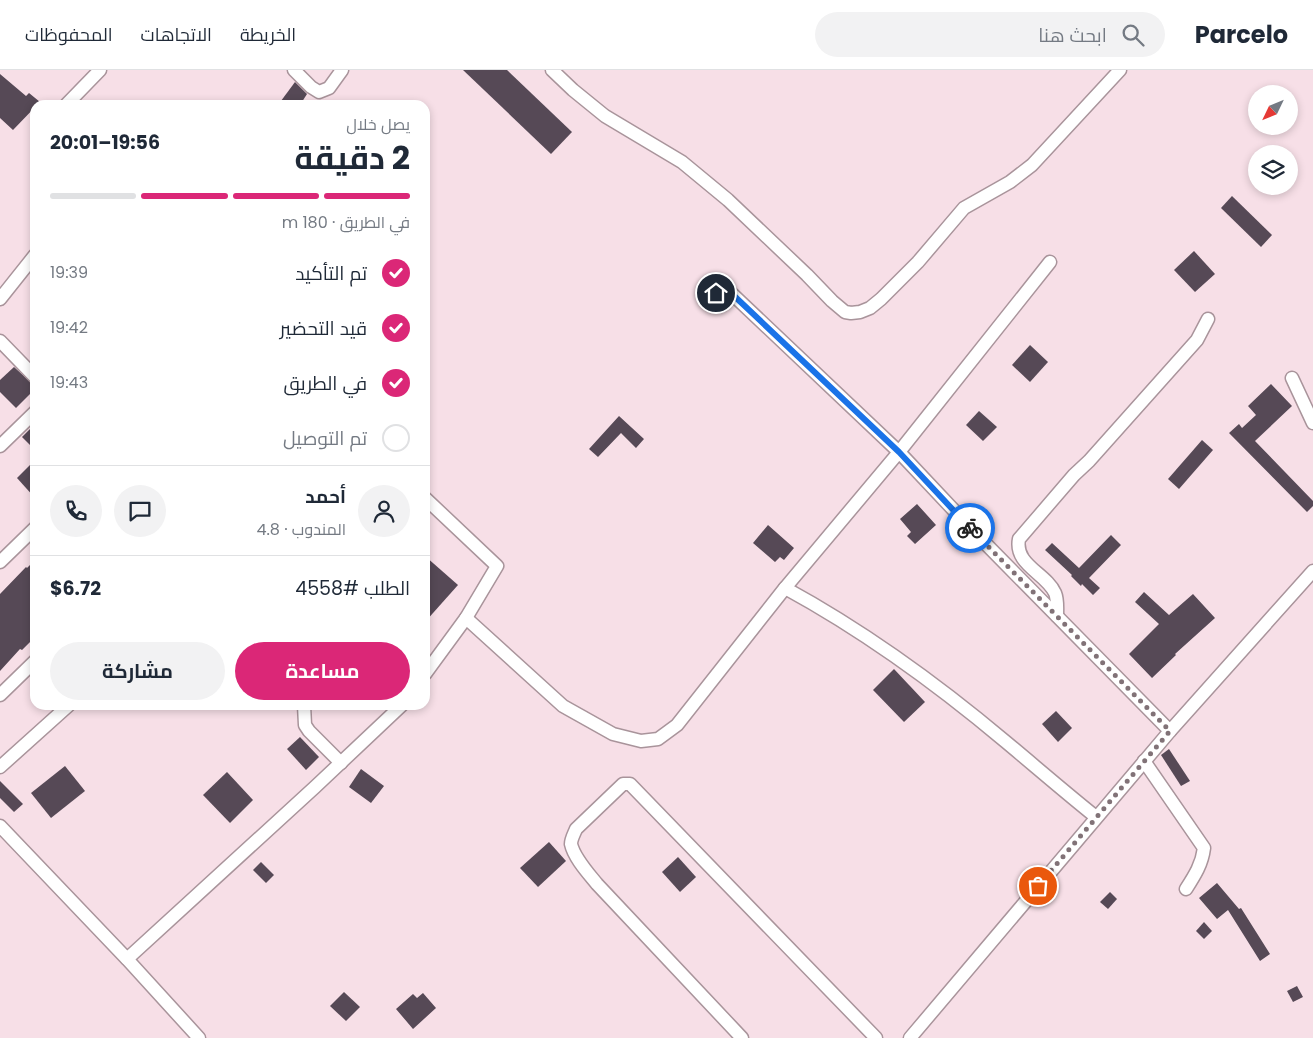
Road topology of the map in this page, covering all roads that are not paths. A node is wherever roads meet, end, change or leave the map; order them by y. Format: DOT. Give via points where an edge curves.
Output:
graph roads {
  1 [pos="100,70"];
  2 [pos="294,70"];
  3 [pos="342,70"];
  4 [pos="552,70"];
  5 [pos="1120,70"];
  6 [pos="71,100"];
  7 [pos="30,260"];
  8 [pos="1050,262"];
  9 [pos="716,293"];
  10 [pos="0,299"];
  11 [pos="1208,319"];
  12 [pos="0,341"];
  13 [pos="30,372"];
  14 [pos="1292,378"];
  15 [pos="30,417"];
  16 [pos="1313,423"];
  17 [pos="0,446"];
  18 [pos="899,452"];
  19 [pos="430,503"];
  20 [pos="30,533"];
  21 [pos="0,562"];
  22 [pos="1313,571"];
  23 [pos="785,588"];
  24 [pos="1057,616"];
  25 [pos="466,618"];
  26 [pos="30,666"];
  27 [pos="430,667"];
  28 [pos="0,695"];
  29 [pos="63,710"];
  30 [pos="304,710"];
  31 [pos="397,710"];
  32 [pos="1170,731"];
  33 [pos="1144,761"];
  34 [pos="341,763"];
  35 [pos="0,767"];
  36 [pos="1096,817"];
  37 [pos="0,826"];
  38 [pos="1186,888"];
  39 [pos="126,959"];
  40 [pos="199,1038"];
  41 [pos="742,1038"];
  42 [pos="876,1038"];
  43 [pos="910,1038"];
  1 -- 6 [label="street"];
  2 -- 3 [label="street" via="319,92 329,88"];
  4 -- 5 [label="street" via="605,116 682,162 807,275 832,302 851,313 870,308 881,299 964,208 1010,182 1032,165"];
  7 -- 10 [label="street"];
  8 -- 18 [label="street"];
  9 -- 18 [label="street" via="730,292"];
  11 -- 24 [label="street" via="1200,336 1182,358 1019,539 1020,554 1055,594"];
  12 -- 13 [label="street"];
  14 -- 16 [label="street"];
  15 -- 17 [label="street"];
  18 -- 23 [label="street"];
  18 -- 24 [label="street"];
  19 -- 25 [label="street" via="497,566"];
  20 -- 21 [label="street"];
  22 -- 32 [label="street"];
  23 -- 25 [label="street" via="676,725 658,739 641,740 613,734 563,706"];
  23 -- 36 [label="street" via="880,646 962,706"];
  24 -- 32 [label="street"];
  25 -- 27 [label="street"];
  26 -- 28 [label="street"];
  29 -- 35 [label="street"];
  30 -- 34 [label="street" via="305,725 309,731"];
  31 -- 34 [label="street"];
  32 -- 33 [label="street"];
  33 -- 36 [label="street"];
  33 -- 38 [label="street" via="1204,848 1197,871"];
  34 -- 39 [label="street"];
  36 -- 43 [label="street"];
  37 -- 39 [label="street"];
  39 -- 40 [label="street"];
  41 -- 42 [label="street" via="597,884 577,857 572,844 576,829 623,784 630,784"];
}
